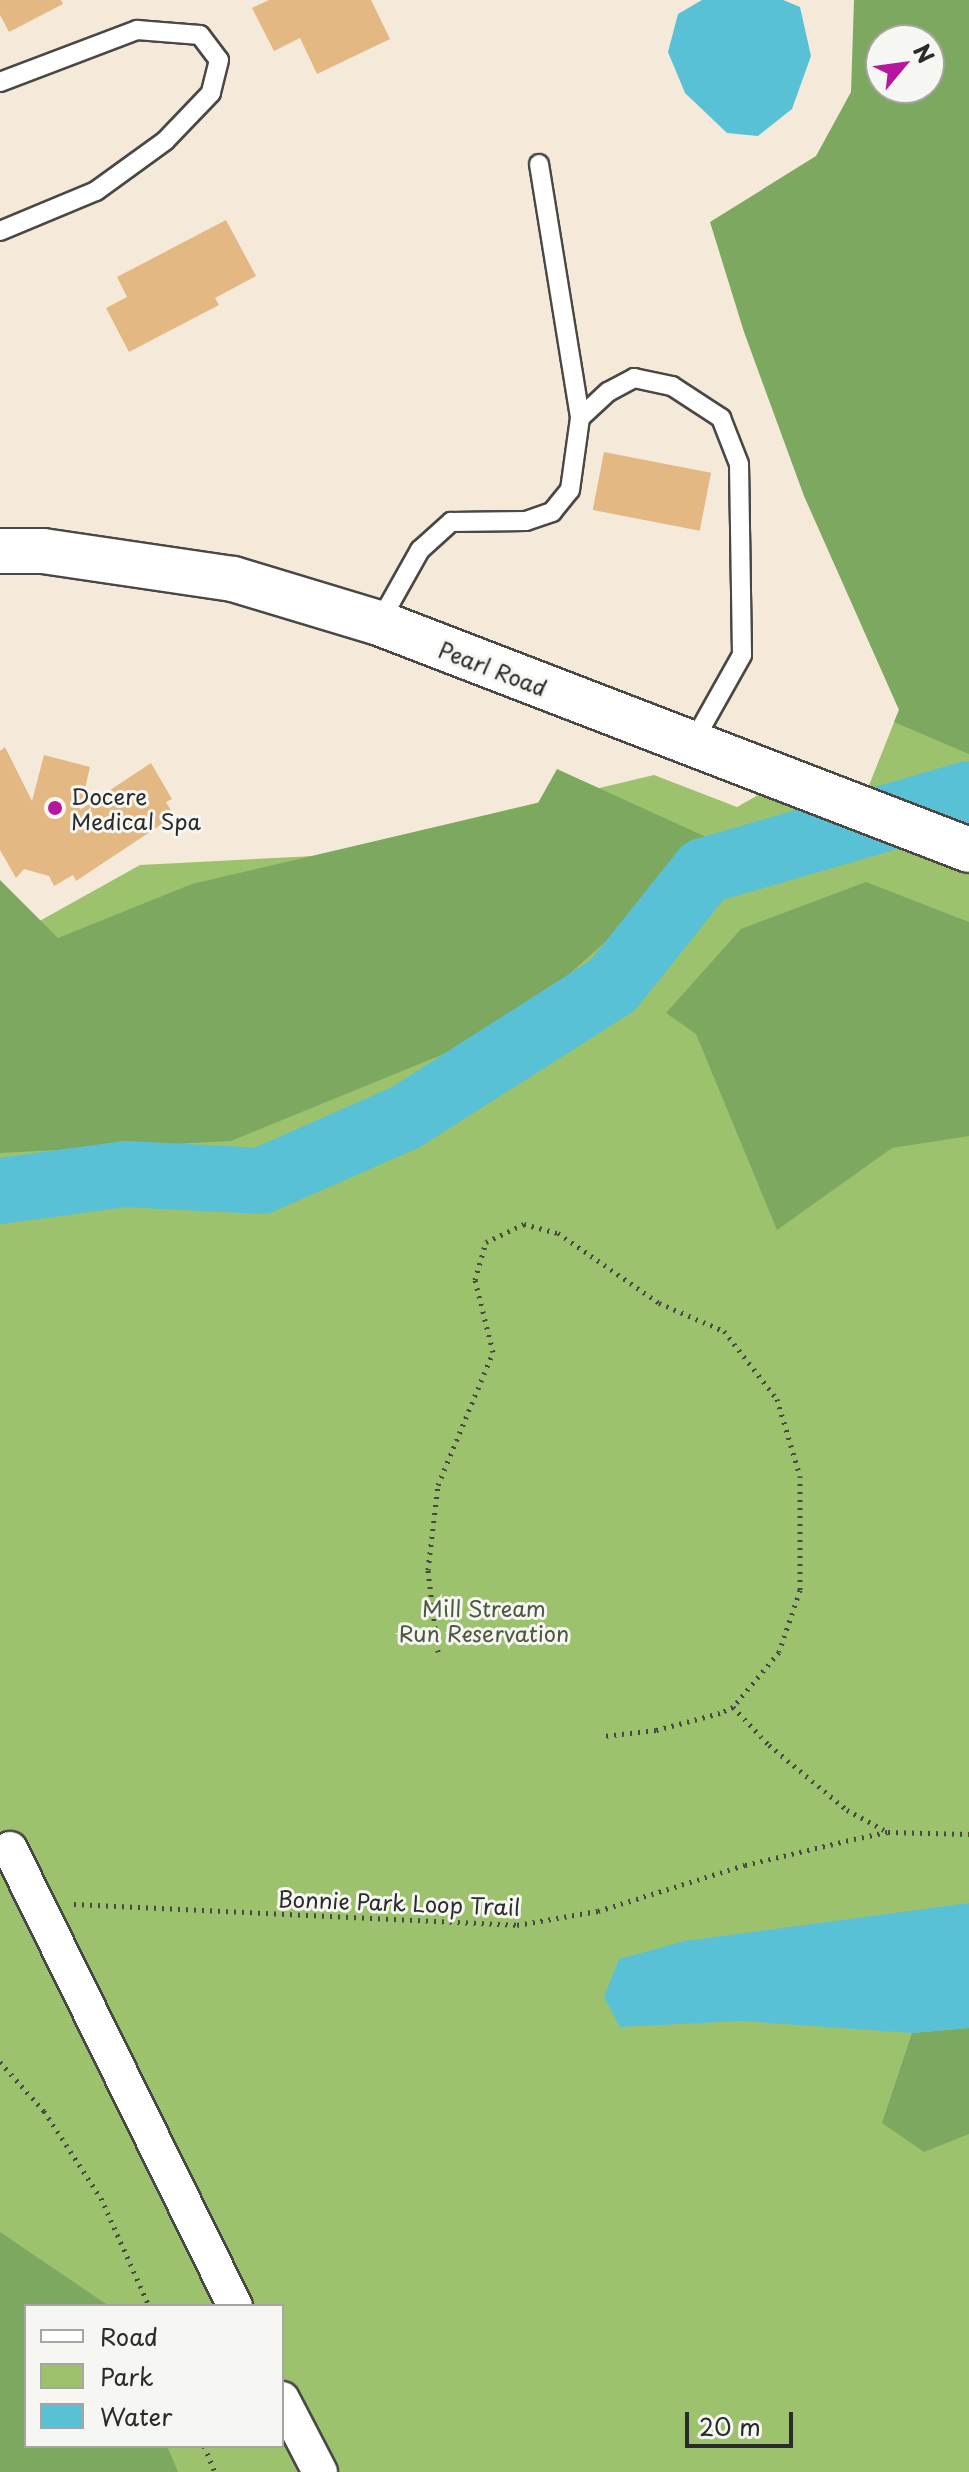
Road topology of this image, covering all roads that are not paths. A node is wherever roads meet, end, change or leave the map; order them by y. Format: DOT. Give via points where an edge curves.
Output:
graph roads {
  1 [pos="0,82"];
  2 [pos="539,164"];
  3 [pos="0,231"];
  4 [pos="580,418"];
  5 [pos="0,551"];
  6 [pos="379,623"];
  7 [pos="691,745"];
  8 [pos="969,850"];
  9 [pos="10,1849"];
  10 [pos="234,2304"];
  11 [pos="284,2403"];
  12 [pos="320,2472"];
  1 -- 3 [label="lane" via="137,30 200,35 219,60 211,93 165,141 96,191"];
  2 -- 4 [label="lane"];
  4 -- 6 [label="lane" via="570,490 552,512 526,521 451,522 420,550"];
  4 -- 7 [label="lane" via="608,392 634,378 672,386 721,418 739,464 742,655"];
  5 -- 6 [label="main road, Pearl Road" via="43,551 233,579"];
  6 -- 7 [label="main road, Pearl Road"];
  7 -- 8 [label="main road, Pearl Road"];
  9 -- 10 [label="street"];
  11 -- 12 [label="street"];
}
